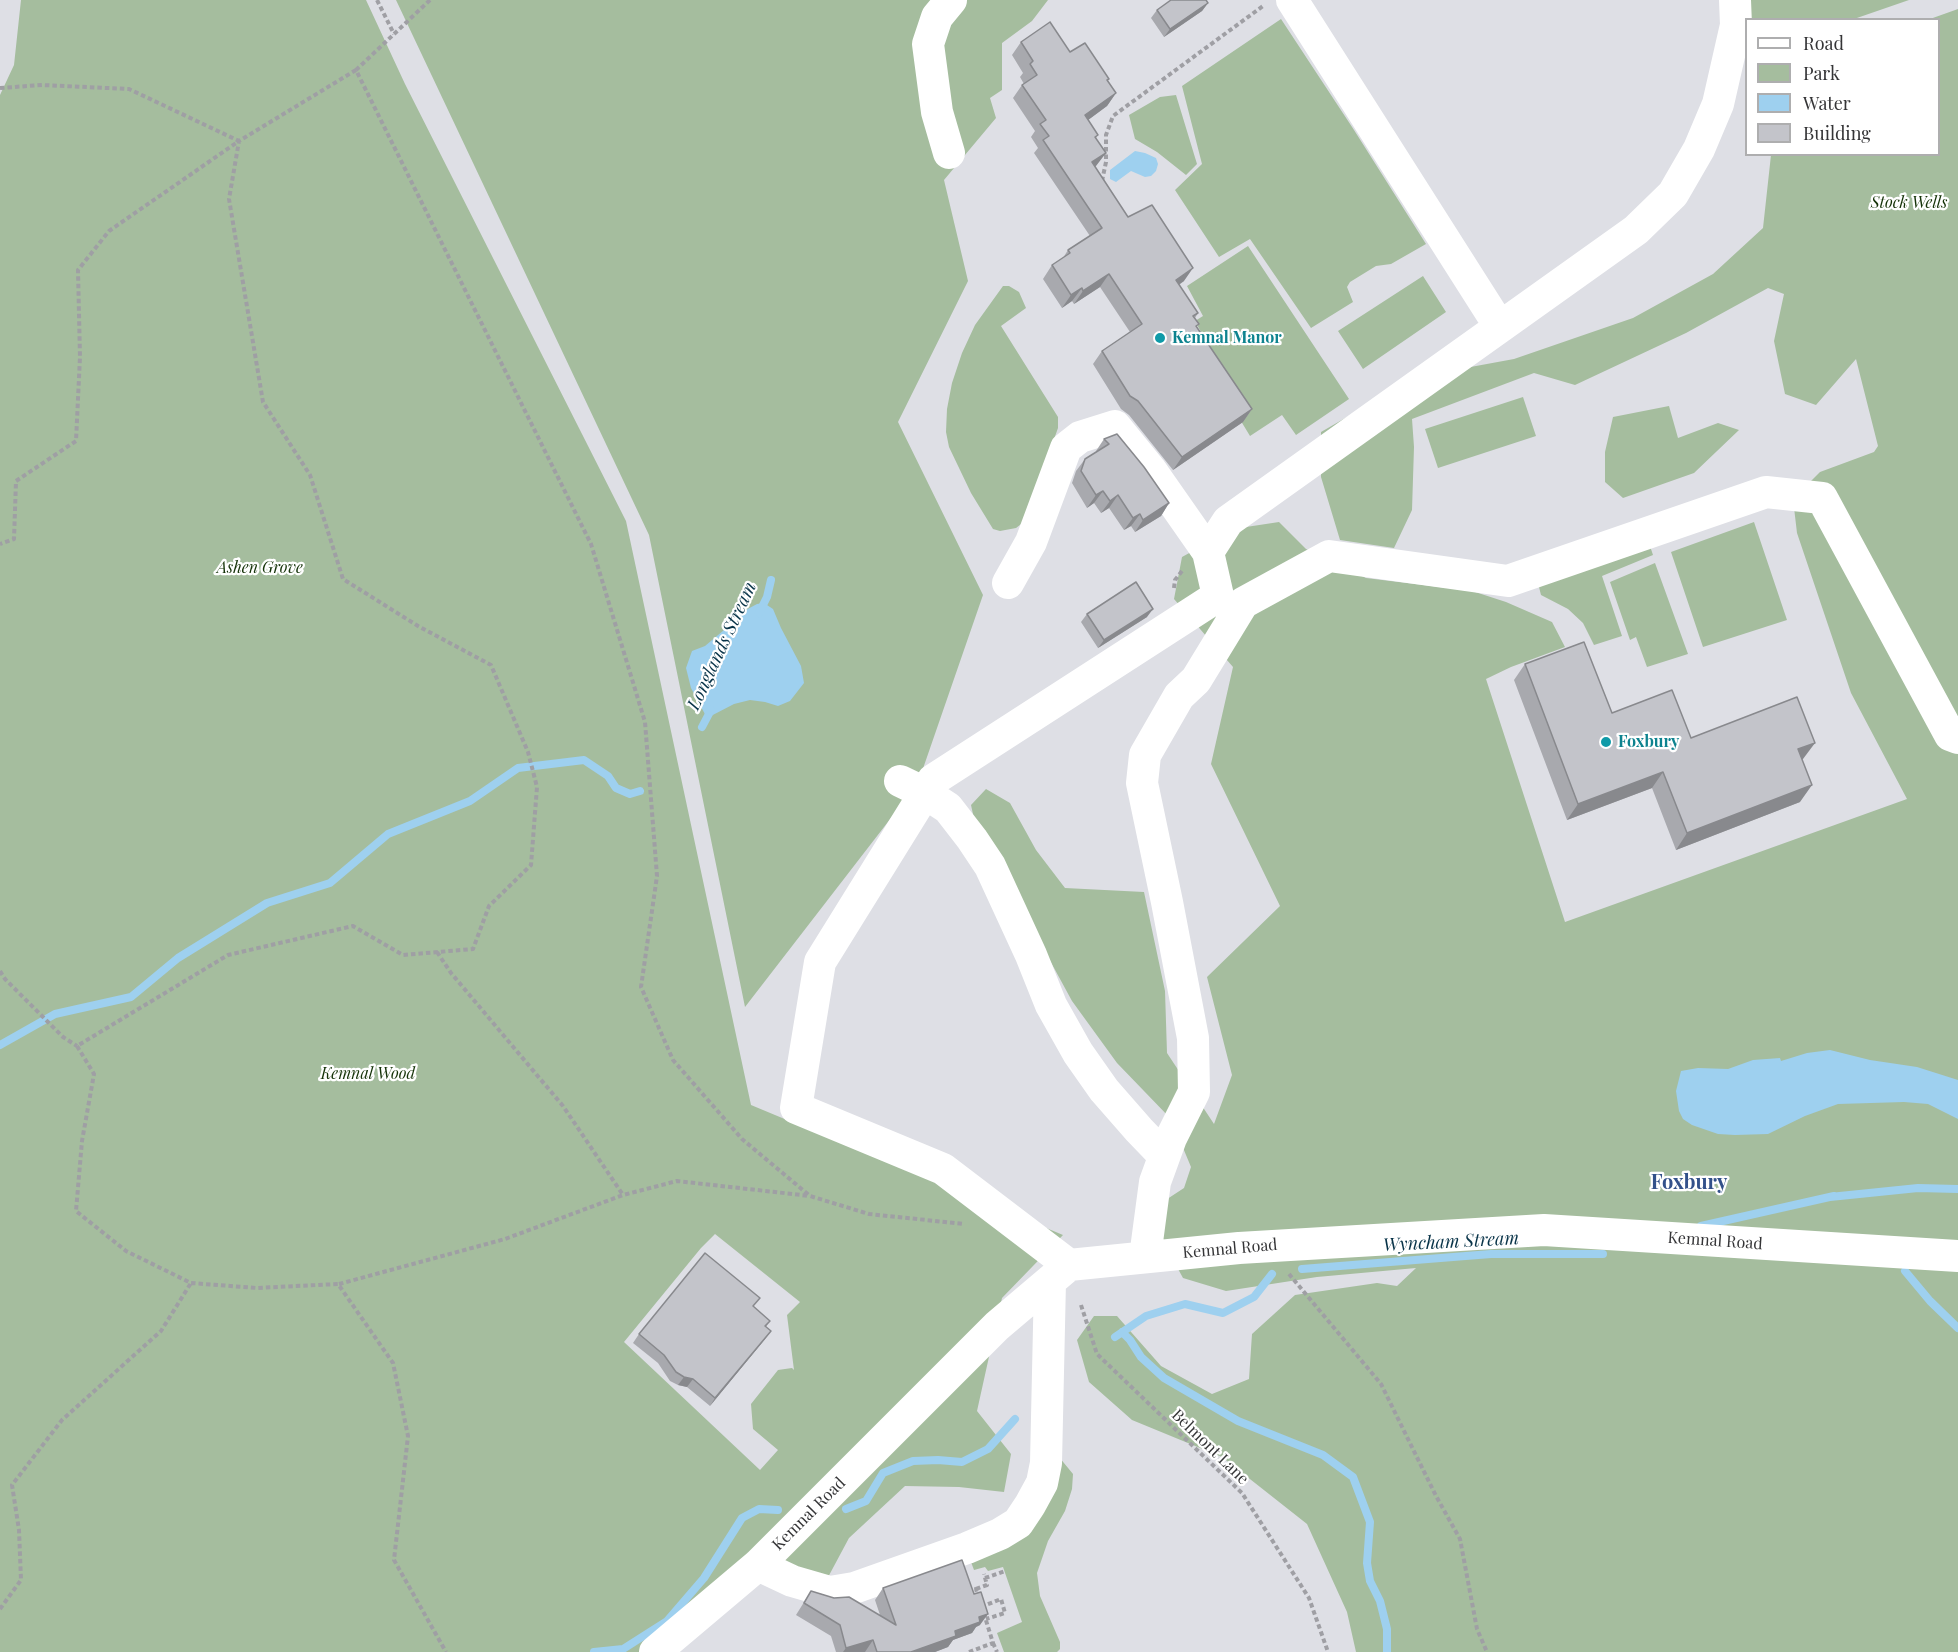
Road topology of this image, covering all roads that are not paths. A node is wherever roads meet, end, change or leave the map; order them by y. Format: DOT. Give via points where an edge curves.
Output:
graph roads {
  1 [pos="951,0"];
  2 [pos="1292,0"];
  3 [pos="1735,0"];
  4 [pos="949,153"];
  5 [pos="1500,327"];
  6 [pos="1208,552"];
  7 [pos="1008,583"];
  8 [pos="1958,738"];
  9 [pos="913,787"];
  10 [pos="1164,1156"];
  11 [pos="1958,1256"];
  12 [pos="1145,1257"];
  13 [pos="1059,1273"];
  14 [pos="758,1565"];
  15 [pos="655,1652"];
  1 -- 4 [label="street" via="938,17 928,44 938,112"];
  2 -- 5 [label="street"];
  3 -- 5 [label="street" via="1736,25 1718,104 1699,149 1673,194 1636,230"];
  5 -- 6 [label="street" via="1228,521"];
  6 -- 7 [label="street" via="1115,426 1080,437 1066,448 1031,542"];
  6 -- 9 [label="street" via="1218,596 933,780"];
  8 -- 10 [label="street" via="1950,735 1822,498 1766,492 1508,581 1329,556 1243,603 1144,755 1142,783 1193,1038 1194,1092"];
  9 -- 10 [label="street" via="948,808 972,839 990,866 1051,1005 1078,1053 1104,1090"];
  9 -- 13 [label="street" via="820,962 796,1108 943,1169"];
  10 -- 12 [label="street" via="1155,1182"];
  11 -- 12 [label="street, Kemnal Road" via="1544,1230"];
  12 -- 13 [label="street, Kemnal Road"];
  13 -- 14 [label="street, Kemnal Road" via="997,1326"];
  13 -- 14 [label="street" via="1046,1463 1042,1483 1018,1523 962,1550 854,1588 831,1592 792,1581"];
  14 -- 15 [label="street, Kemnal Road"];
}
